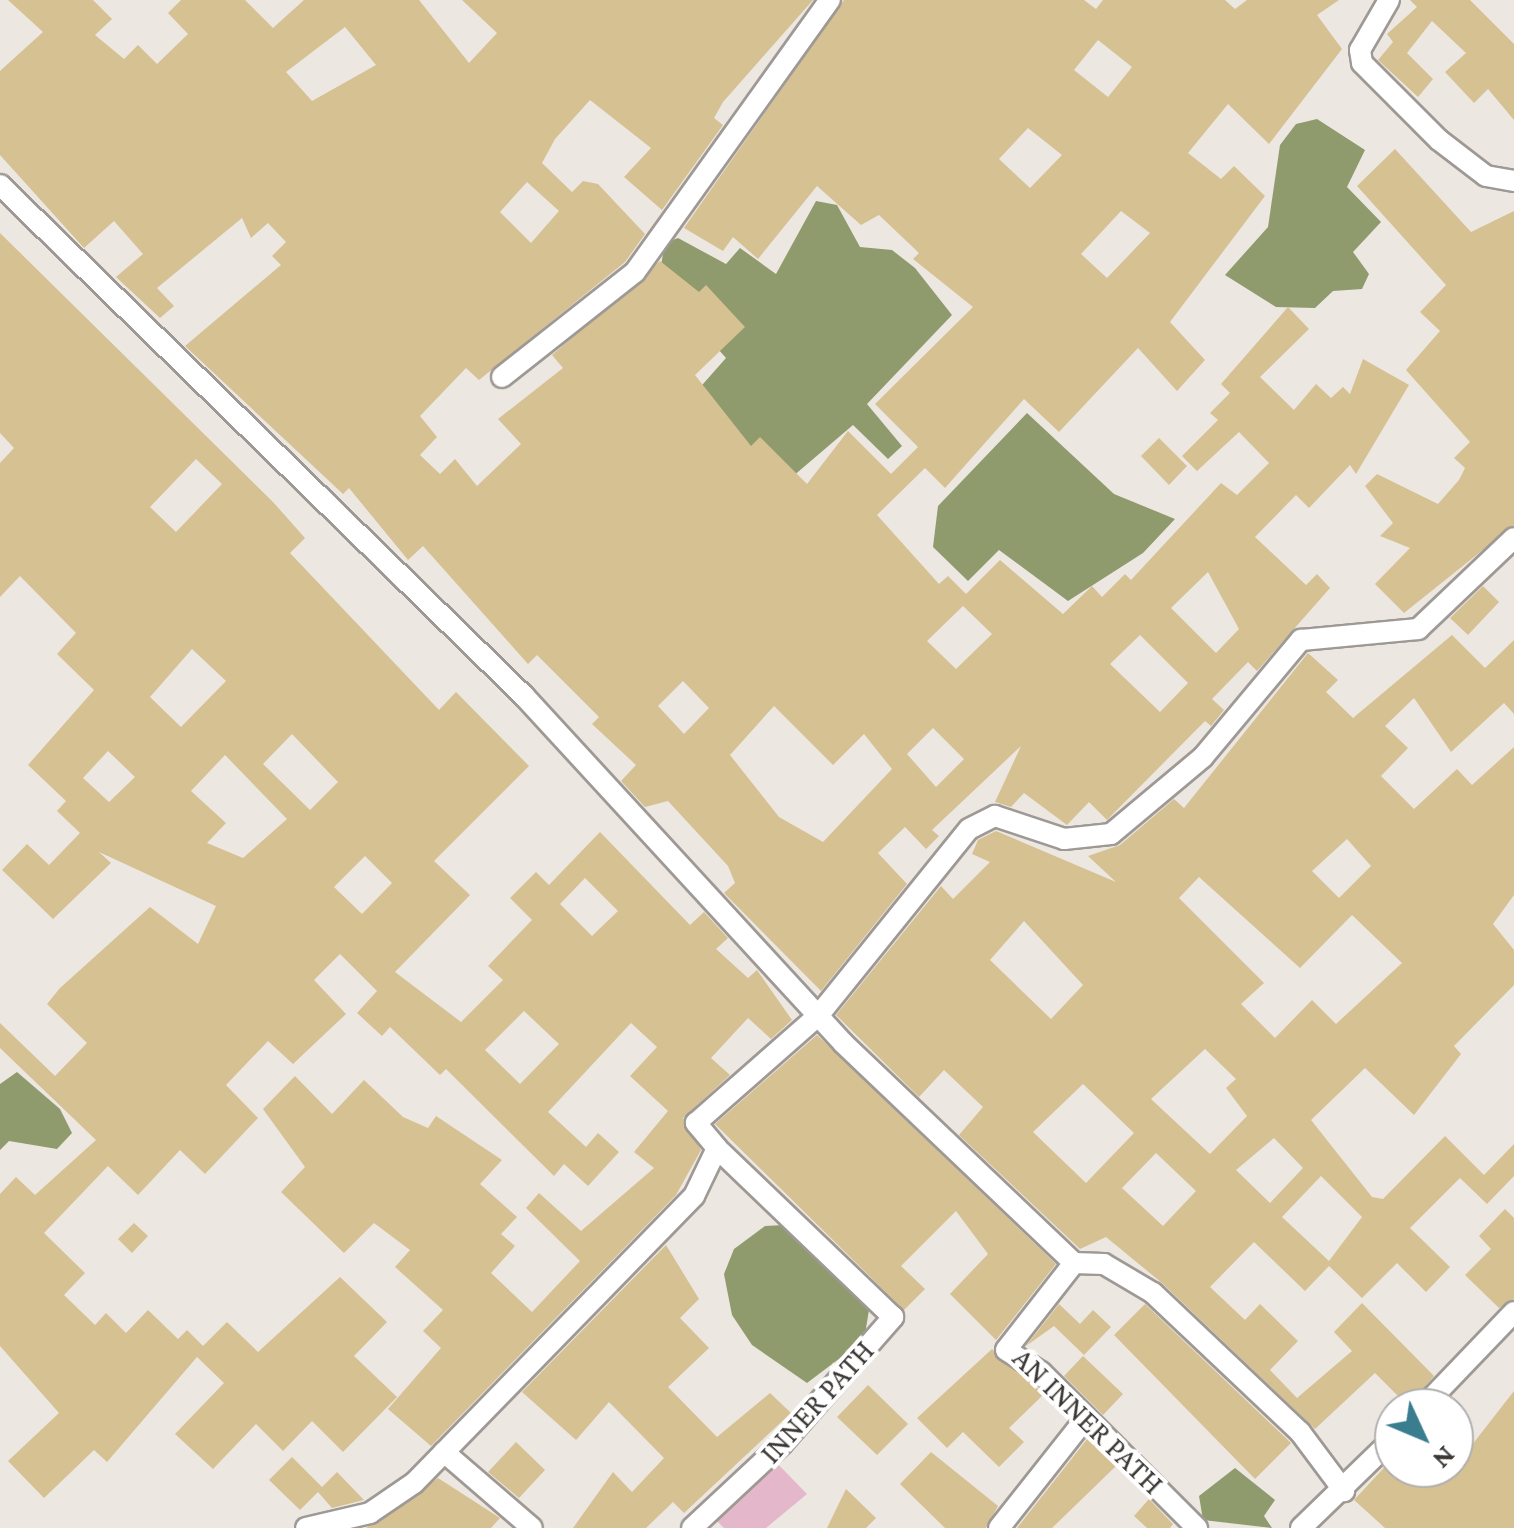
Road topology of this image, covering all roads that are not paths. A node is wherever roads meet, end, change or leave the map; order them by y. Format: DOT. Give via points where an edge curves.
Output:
graph roads {
  1 [pos="830,0"];
  2 [pos="1389,0"];
  3 [pos="1514,181"];
  4 [pos="0,185"];
  5 [pos="502,376"];
  6 [pos="1514,538"];
  7 [pos="818,1016"];
  8 [pos="717,1148"];
  9 [pos="1074,1263"];
  10 [pos="1514,1312"];
  11 [pos="1441,1388"];
  12 [pos="1082,1423"];
  13 [pos="444,1452"];
  14 [pos="1374,1459"];
  15 [pos="1344,1491"];
  16 [pos="1304,1527"];
  17 [pos="306,1528"];
  18 [pos="532,1528"];
  19 [pos="692,1528"];
  20 [pos="999,1528"];
  21 [pos="1197,1528"];
  1 -- 5 [label="street" via="635,272"];
  2 -- 3 [label="street" via="1360,50 1362,63 1486,176"];
  4 -- 7 [label="street" via="524,696"];
  6 -- 7 [label="street" via="1418,629 1301,640 1202,757 1111,834 1064,839 996,816 969,829"];
  7 -- 8 [label="street" via="696,1123"];
  7 -- 9 [label="street"];
  8 -- 13 [label="street" via="694,1196"];
  8 -- 19 [label="street, INNER PATH" via="893,1317 782,1444"];
  9 -- 12 [label="street, AN INNER PATH" via="1006,1350 1041,1372"];
  9 -- 15 [label="street" via="1104,1264 1153,1293 1300,1432"];
  10 -- 11 [label="street"];
  12 -- 20 [label="street" via="1010,1504"];
  12 -- 21 [label="street, AN INNER PATH" via="1101,1428"];
  13 -- 17 [label="street" via="370,1513"];
  13 -- 18 [label="street"];
  14 -- 15 [label="street"];
  15 -- 16 [label="street"];
}
